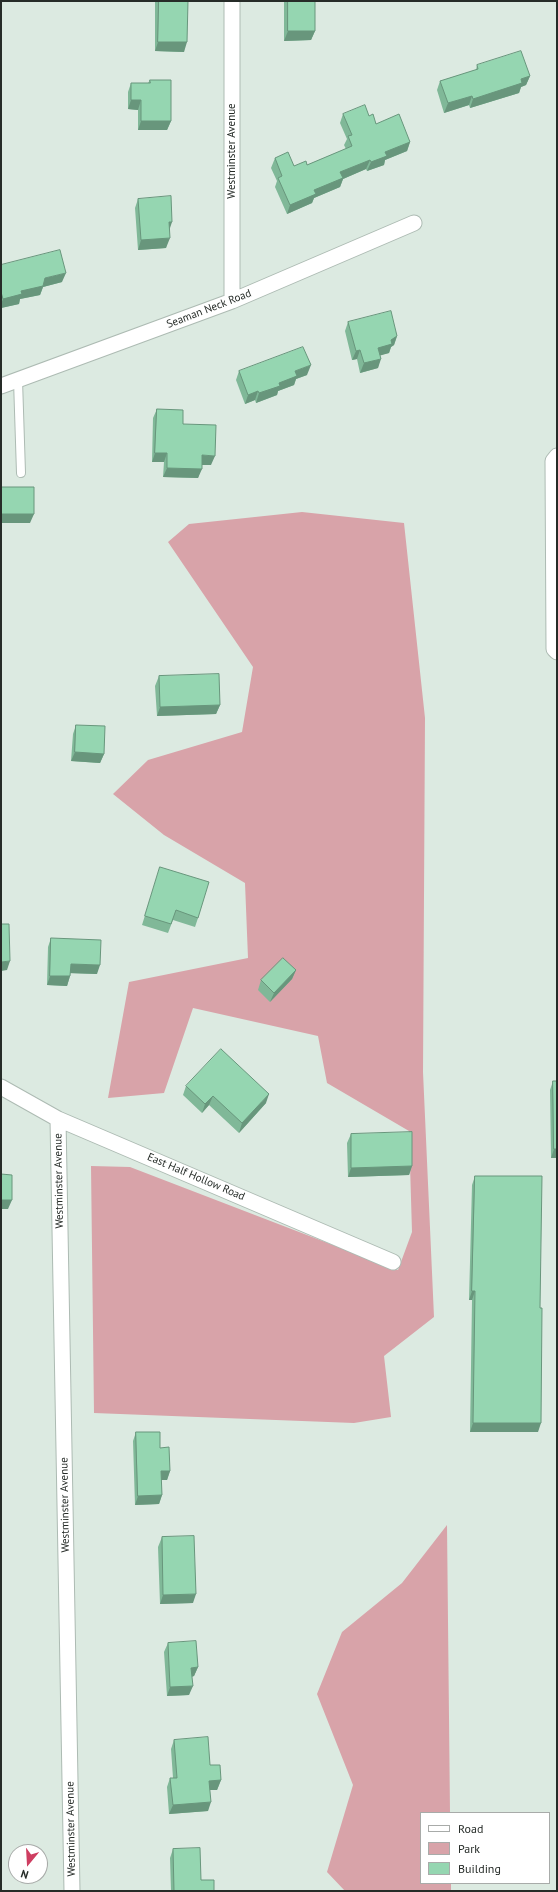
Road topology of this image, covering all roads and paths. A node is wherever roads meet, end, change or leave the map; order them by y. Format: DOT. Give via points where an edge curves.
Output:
graph roads {
  1 [pos="232,1"];
  2 [pos="414,223"];
  3 [pos="232,301"];
  4 [pos="18,380"];
  5 [pos="1,386"];
  6 [pos="557,456"];
  7 [pos="21,473"];
  8 [pos="557,652"];
  9 [pos="1,1087"];
  10 [pos="58,1119"];
  11 [pos="393,1262"];
  12 [pos="72,1891"];
  1 -- 3 [label="street, Westminster Avenue"];
  2 -- 3 [label="street, Seaman Neck Road"];
  3 -- 4 [label="street, Seaman Neck Road"];
  4 -- 5 [label="street, Seaman Neck Road"];
  4 -- 7 [label="lane"];
  6 -- 8 [label="street" via="553,461 554,649"];
  9 -- 10 [label="street, East Half Hollow Road"];
  10 -- 11 [label="street, East Half Hollow Road"];
  10 -- 12 [label="street, Westminster Avenue"];
}
